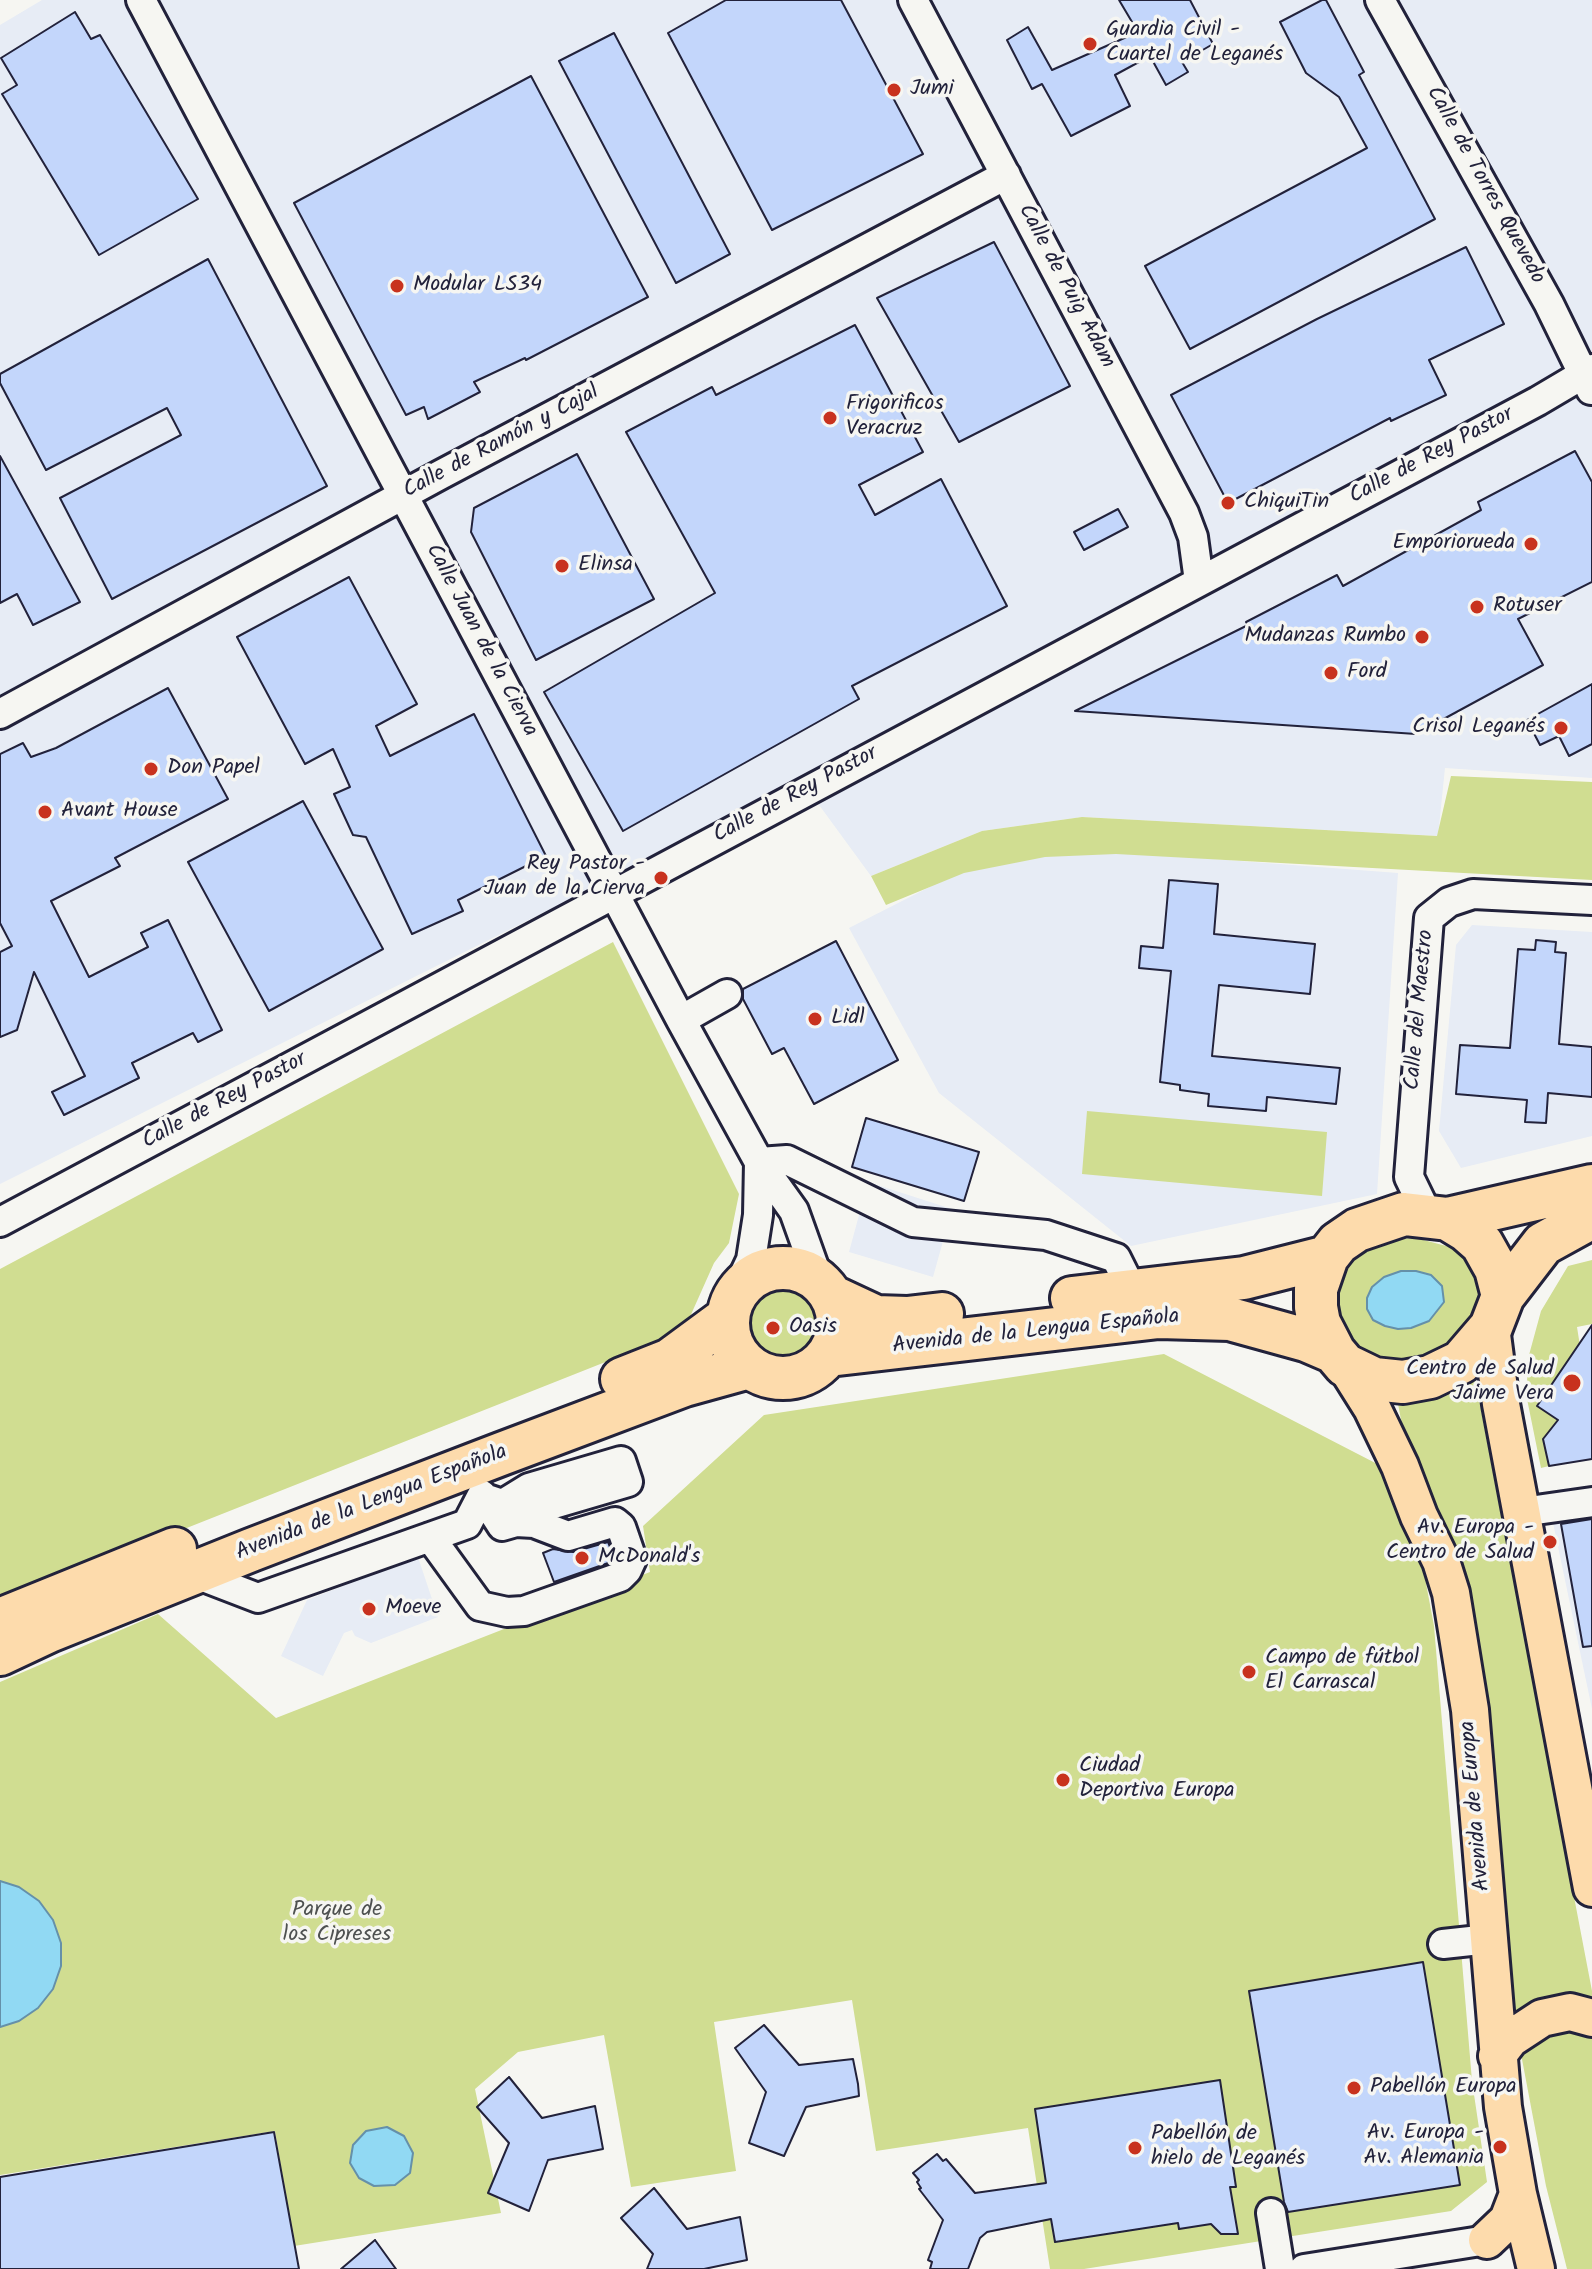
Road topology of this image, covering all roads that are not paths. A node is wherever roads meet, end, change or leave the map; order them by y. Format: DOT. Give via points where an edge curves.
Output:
graph roads {
  1 [pos="141,0"];
  2 [pos="913,0"];
  3 [pos="1380,0"];
  4 [pos="1006,175"];
  5 [pos="1589,378"];
  6 [pos="403,496"];
  7 [pos="1199,581"];
  8 [pos="0,714"];
  9 [pos="614,894"];
  10 [pos="1592,900"];
  11 [pos="727,994"];
  12 [pos="681,1020"];
  13 [pos="759,1162"];
  14 [pos="1409,1177"];
  15 [pos="1592,1186"];
  16 [pos="1592,1217"];
  17 [pos="1438,1218"];
  18 [pos="1379,1221"];
  19 [pos="0,1222"];
  20 [pos="1078,1245"];
  21 [pos="1327,1257"];
  22 [pos="1124,1274"];
  23 [pos="825,1289"];
  24 [pos="1085,1296"];
  25 [pos="730,1307"];
  26 [pos="1497,1312"];
  27 [pos="829,1355"];
  28 [pos="1339,1358"];
  29 [pos="749,1367"];
  30 [pos="501,1454"];
  31 [pos="492,1500"];
  32 [pos="1592,1502"];
  33 [pos="1522,1512"];
  34 [pos="430,1537"];
  35 [pos="193,1573"];
  36 [pos="0,1620"];
  37 [pos="0,1654"];
  38 [pos="1592,1888"];
  39 [pos="1489,1939"];
  40 [pos="1443,1944"];
  41 [pos="1592,2018"];
  42 [pos="1497,2056"];
  43 [pos="1518,2194"];
  44 [pos="1271,2213"];
  45 [pos="1487,2240"];
  46 [pos="1536,2267"];
  47 [pos="1280,2269"];
  48 [pos="1304,2269"];
  1 -- 6 [label="street, Calle Juan de la Cierva"];
  2 -- 4 [label="street, Calle de Puig Adam"];
  3 -- 5 [label="street, Calle de Torres Quevedo"];
  4 -- 6 [label="street, Calle de Ramón y Cajal"];
  4 -- 7 [label="street, Calle de Puig Adam" via="1184,513"];
  5 -- 7 [label="street, Calle de Rey Pastor"];
  6 -- 8 [label="street, Calle de Ramón y Cajal"];
  6 -- 9 [label="street, Calle Juan de la Cierva"];
  7 -- 9 [label="street, Calle de Rey Pastor"];
  9 -- 12 [label="street, Calle Juan de la Cierva"];
  9 -- 19 [label="street, Calle de Rey Pastor"];
  10 -- 14 [label="street, Calle del Maestro" via="1473,894 1449,902 1429,918"];
  11 -- 12 [label="street"];
  12 -- 13 [label="street, Calle Juan de la Cierva"];
  13 -- 20 [label="street" via="787,1160 913,1222 1046,1235"];
  13 -- 23 [label="street, Calle Juan de la Cierva" via="794,1211"];
  13 -- 25 [label="street" via="751,1260"];
  14 -- 17 [label="street"];
  14 -- 18 [label="street, Calle del Maestro"];
  15 -- 17 [label="highway"];
  16 -- 26 [label="highway" via="1543,1244"];
  17 -- 18 [label="highway" via="1404,1214"];
  17 -- 26 [label="highway" via="1482,1244 1496,1269"];
  18 -- 21 [label="highway" via="1338,1243"];
  20 -- 22 [label="street"];
  20 -- 24 [label="street"];
  21 -- 22 [label="highway, Avenida de la Lengua Española" via="1244,1278"];
  21 -- 28 [label="highway" via="1316,1307"];
  22 -- 24 [label="highway, Avenida de la Lengua Española"];
  23 -- 24 [label="highway, Avenida de la Lengua Española" via="876,1317 907,1318"];
  23 -- 25 [label="highway" via="803,1271 782,1267 746,1281"];
  23 -- 27 [label="highway" via="838,1314"];
  25 -- 29 [label="highway" via="729,1337"];
  25 -- 36 [label="highway, Avenida de la Lengua Española" via="670,1360"];
  26 -- 28 [label="highway" via="1461,1362 1430,1377 1403,1382 1374,1379"];
  26 -- 33 [label="main road" via="1501,1404"];
  27 -- 28 [label="highway, Avenida de la Lengua Española" via="1159,1317 1230,1319 1306,1340"];
  27 -- 29 [label="highway" via="800,1376 779,1379"];
  28 -- 39 [label="main road, Avenida de Europa" via="1372,1408 1400,1466 1451,1593 1470,1710"];
  29 -- 30 [label="highway, Avenida de la Lengua Española" via="684,1385"];
  30 -- 31 [label="street"];
  30 -- 35 [label="highway, Avenida de la Lengua Española"];
  31 -- 34 [label="street" via="467,1524"];
  31 -- 34 [label="street" via="502,1526 534,1523 568,1536 615,1522 632,1559 627,1570 607,1582 507,1612 480,1606"];
  32 -- 33 [label="street"];
  33 -- 38 [label="main road"];
  34 -- 35 [label="street" via="258,1598"];
  35 -- 37 [label="highway, Avenida de la Lengua Española"];
  39 -- 40 [label="street"];
  39 -- 42 [label="main road, Avenida de Europa"];
  41 -- 42 [label="main road" via="1570,2012 1542,2018 1510,2039"];
  42 -- 43 [label="main road, Avenida de Europa"];
  43 -- 45 [label="main road" via="1508,2220"];
  43 -- 46 [label="main road, Avenida de Europa"];
  44 -- 47 [label="street"];
  45 -- 46 [label="main road" via="1516,2251"];
  45 -- 48 [label="street"];
}
